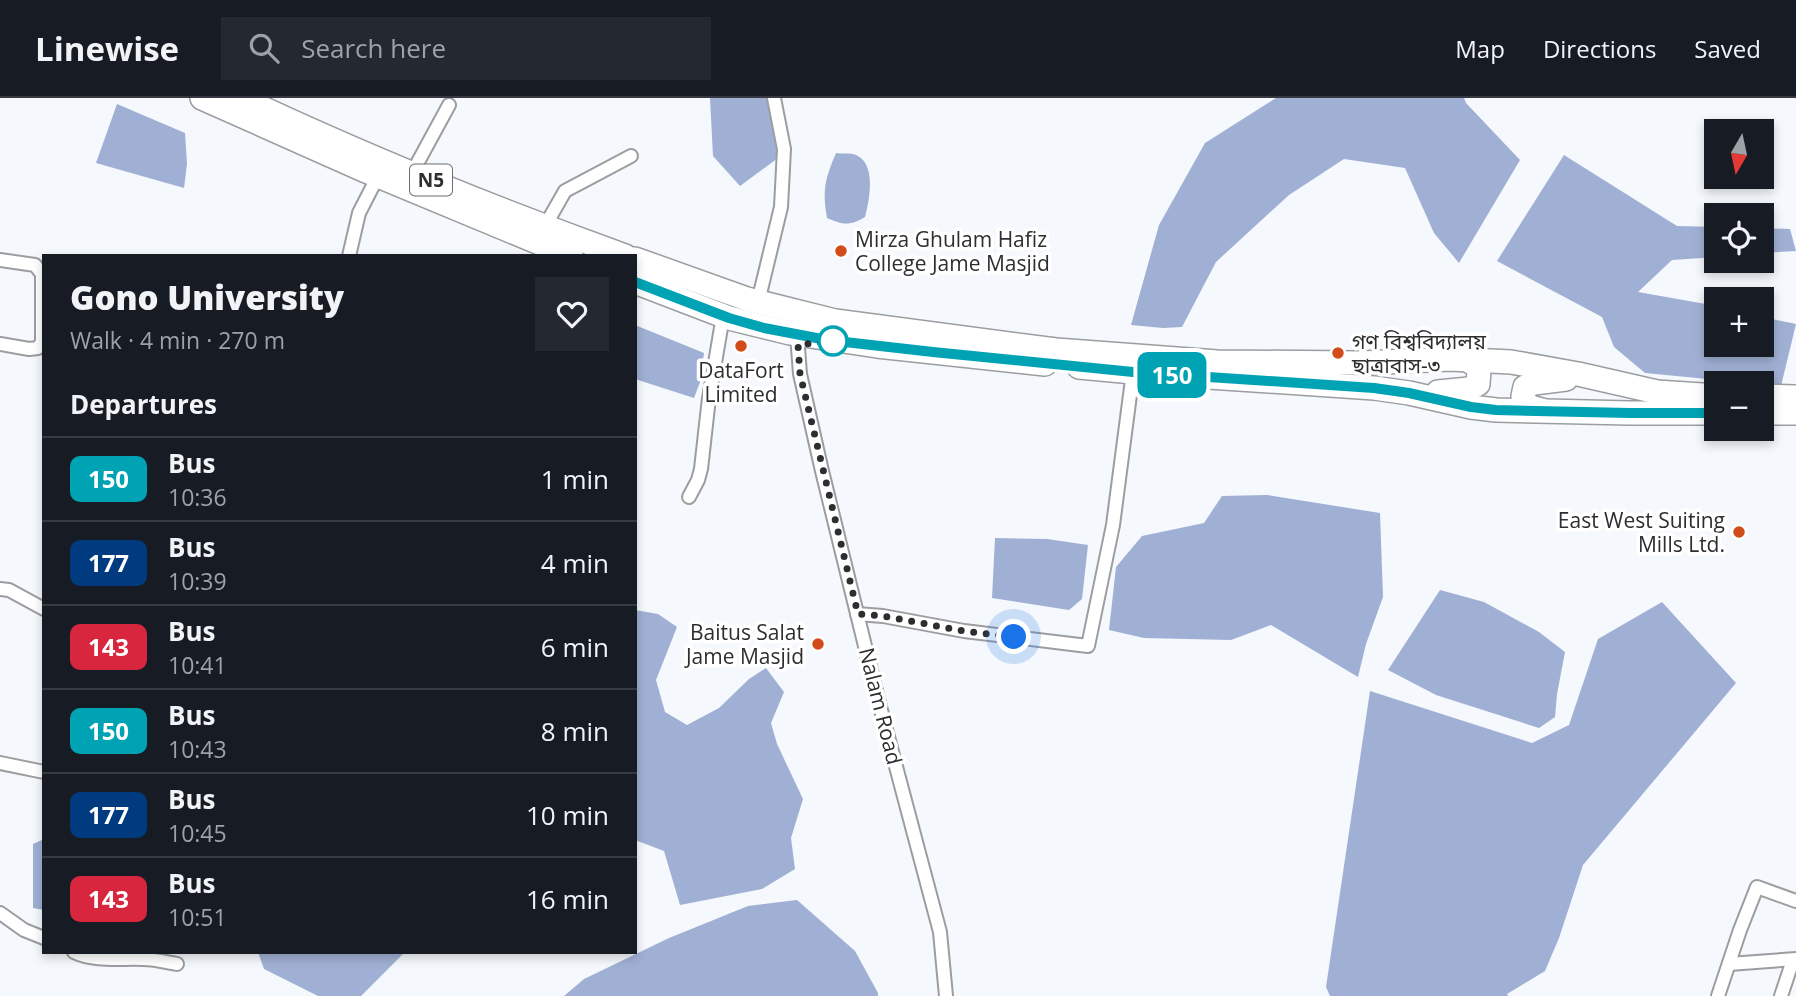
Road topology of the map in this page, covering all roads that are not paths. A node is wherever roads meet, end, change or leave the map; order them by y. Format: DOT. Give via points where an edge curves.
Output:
graph roads {
  1 [pos="202,98"];
  2 [pos="241,98"];
  3 [pos="774,98"];
  4 [pos="449,105"];
  5 [pos="631,156"];
  6 [pos="412,173"];
  7 [pos="377,176"];
  8 [pos="545,226"];
  9 [pos="349,254"];
  10 [pos="566,254"];
  11 [pos="620,254"];
  12 [pos="0,260"];
  13 [pos="637,260"];
  14 [pos="637,283"];
  15 [pos="758,302"];
  16 [pos="723,316"];
  17 [pos="797,335"];
  18 [pos="0,344"];
  19 [pos="1465,359"];
  20 [pos="1133,372"];
  21 [pos="1591,377"];
  22 [pos="1409,393"];
  23 [pos="1704,395"];
  24 [pos="1774,396"];
  25 [pos="1796,397"];
  26 [pos="1545,411"];
  27 [pos="1704,413"];
  28 [pos="1774,413"];
  29 [pos="1796,413"];
  30 [pos="689,497"];
  31 [pos="0,589"];
  32 [pos="42,608"];
  33 [pos="858,614"];
  34 [pos="0,763"];
  35 [pos="42,772"];
  36 [pos="1796,901"];
  37 [pos="0,913"];
  38 [pos="42,937"];
  39 [pos="78,954"];
  40 [pos="1794,960"];
  41 [pos="177,964"];
  42 [pos="1729,964"];
  43 [pos="946,996"];
  44 [pos="1718,996"];
  45 [pos="1781,996"];
  1 -- 7 [label="highway, N5"];
  2 -- 6 [label="highway, N5"];
  3 -- 15 [label="street" via="784,149 781,207"];
  4 -- 6 [label="street"];
  5 -- 8 [label="street" via="565,191"];
  6 -- 8 [label="highway, N5"];
  7 -- 9 [label="street" via="359,213"];
  7 -- 10 [label="highway, N5"];
  8 -- 11 [label="highway, N5"];
  12 -- 18 [label="street" via="35,265 42,274 42,342 29,349"];
  13 -- 15 [label="highway"];
  14 -- 16 [label="highway"];
  15 -- 19 [label="highway" via="835,321 1056,350 1217,362"];
  16 -- 17 [label="highway"];
  16 -- 30 [label="street" via="701,469"];
  17 -- 20 [label="highway"];
  17 -- 33 [label="street, Nalam Road" via="803,390"];
  19 -- 21 [label="highway" via="1511,362"];
  19 -- 22 [label="highway" via="1479,370 1478,384 1469,390"];
  20 -- 22 [label="highway"];
  20 -- 33 [label="street" via="1113,525 1088,646"];
  21 -- 23 [label="highway" via="1657,392"];
  21 -- 26 [label="highway" via="1525,387 1524,402"];
  22 -- 26 [label="highway" via="1471,407"];
  24 -- 25 [label="highway"];
  26 -- 27 [label="highway"];
  28 -- 29 [label="highway"];
  31 -- 32 [label="street"];
  33 -- 43 [label="street, Nalam Road" via="940,932"];
  34 -- 35 [label="street"];
  36 -- 42 [label="street" via="1757,887"];
  37 -- 38 [label="street"];
  39 -- 41 [label="street"];
  40 -- 42 [label="street"];
  40 -- 45 [label="street"];
  42 -- 44 [label="street"];
}
